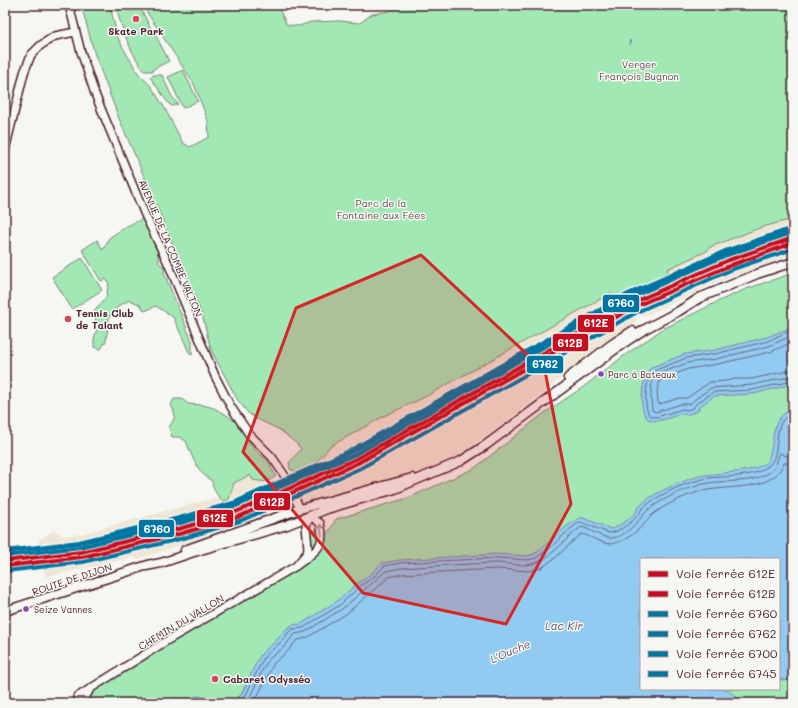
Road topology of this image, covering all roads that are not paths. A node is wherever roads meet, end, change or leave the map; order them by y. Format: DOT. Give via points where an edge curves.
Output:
graph roads {
  1 [pos="69,5"];
  2 [pos="75,32"];
  3 [pos="5,150"];
  4 [pos="793,262"];
  5 [pos="701,297"];
  6 [pos="604,350"];
  7 [pos="572,382"];
  8 [pos="558,390"];
  9 [pos="430,474"];
  10 [pos="289,482"];
  11 [pos="293,494"];
  12 [pos="335,500"];
  13 [pos="300,509"];
  14 [pos="310,516"];
  15 [pos="216,546"];
  16 [pos="146,566"];
  17 [pos="296,566"];
  18 [pos="5,611"];
  19 [pos="90,689"];
  20 [pos="77,696"];
  21 [pos="82,703"];
  1 -- 2 [label="street, AVENUE DE LA COMBE VALTON"];
  2 -- 3 [label="street" via="55,36 32,55 27,64"];
  2 -- 10 [label="street, AVENUE DE LA COMBE VALTON" via="95,94 215,376 249,434 272,457"];
  4 -- 5 [label="main road"];
  5 -- 6 [label="main road" via="632,331"];
  5 -- 7 [label="main road" via="635,335"];
  6 -- 7 [label="main road" via="576,375"];
  6 -- 8 [label="main road" via="563,382"];
  7 -- 8 [label="main road"];
  8 -- 9 [label="main road" via="473,454"];
  9 -- 12 [label="main road"];
  9 -- 14 [label="main road" via="395,489"];
  11 -- 13 [label="street"];
  12 -- 13 [label="main road"];
  12 -- 14 [label="main road" via="317,509"];
  13 -- 14 [label="main road"];
  13 -- 15 [label="main road, ROUTE DE DIJON" via="285,519 239,534"];
  13 -- 16 [label="main road, ROUTE DE DIJON"];
  14 -- 15 [label="main road, ROUTE DE DIJON"];
  14 -- 17 [label="street, CHEMIN DU VALLON" via="306,526 307,553"];
  17 -- 14 [label="street, CHEMIN DU VALLON, one-way" via="322,542 320,523"];
  15 -- 16 [label="main road, ROUTE DE DIJON"];
  16 -- 18 [label="main road, ROUTE DE DIJON"];
  17 -- 19 [label="street, CHEMIN DU VALLON" via="168,640"];
  19 -- 20 [label="street, CHEMIN DU VALLON"];
  19 -- 21 [label="street"];
}
